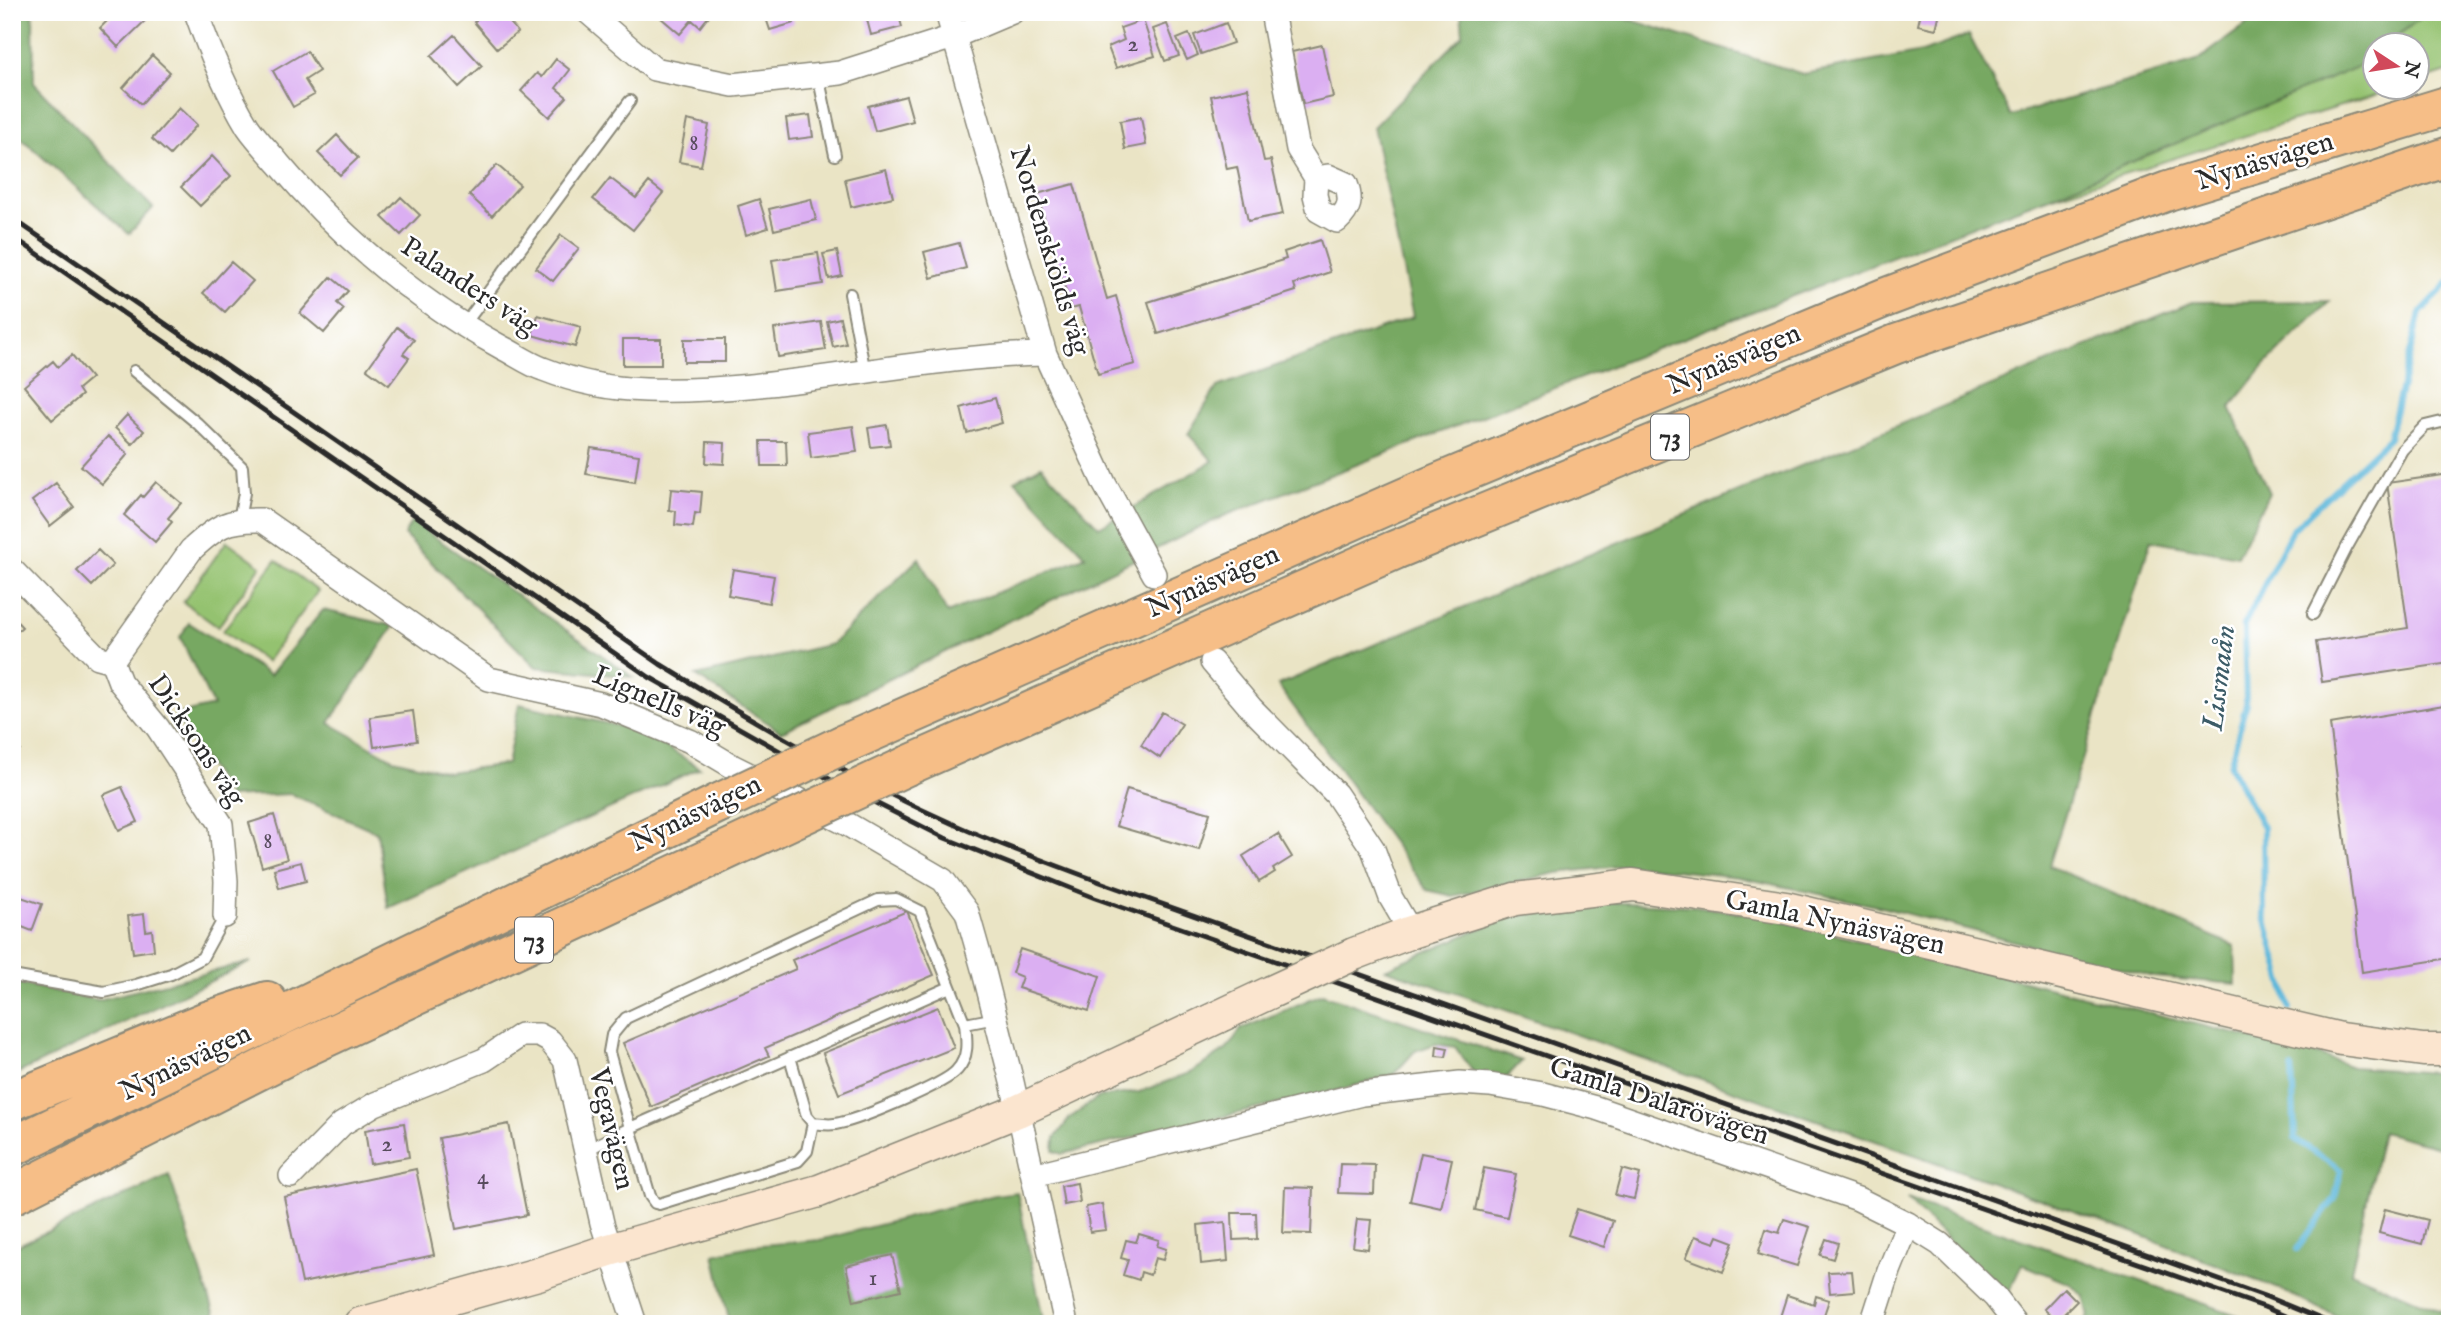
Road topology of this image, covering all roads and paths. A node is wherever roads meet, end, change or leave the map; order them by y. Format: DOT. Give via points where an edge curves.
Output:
graph roads {
  1 [pos="196,12"];
  2 [pos="588,12"];
  3 [pos="947,12"];
  4 [pos="1012,12"];
  5 [pos="1272,12"];
  6 [pos="953,37"];
  7 [pos="818,75"];
  8 [pos="630,102"];
  9 [pos="2450,106"];
  10 [pos="835,155"];
  11 [pos="2450,156"];
  12 [pos="1316,178"];
  13 [pos="850,294"];
  14 [pos="464,325"];
  15 [pos="1045,354"];
  16 [pos="134,371"];
  17 [pos="864,373"];
  18 [pos="2450,420"];
  19 [pos="239,520"];
  20 [pos="12,570"];
  21 [pos="1154,574"];
  22 [pos="2313,614"];
  23 [pos="112,661"];
  24 [pos="1212,662"];
  25 [pos="225,916"];
  26 [pos="1411,932"];
  27 [pos="402,958"];
  28 [pos="12,976"];
  29 [pos="950,987"];
  30 [pos="996,1018"];
  31 [pos="2258,1020"];
  32 [pos="965,1024"];
  33 [pos="2450,1032"];
  34 [pos="2450,1050"];
  35 [pos="790,1057"];
  36 [pos="12,1101"];
  37 [pos="1018,1111"];
  38 [pos="813,1123"];
  39 [pos="631,1128"];
  40 [pos="12,1147"];
  41 [pos="585,1151"];
  42 [pos="1033,1175"];
  43 [pos="291,1176"];
  44 [pos="12,1195"];
  45 [pos="1908,1224"];
  46 [pos="609,1251"];
  47 [pos="360,1324"];
  48 [pos="635,1324"];
  49 [pos="1066,1324"];
  50 [pos="1872,1324"];
  51 [pos="2016,1324"];
  1 -- 14 [label="street, Palanders väg" via="214,63 250,129 301,190 377,263"];
  2 -- 7 [label="street" via="654,69 733,85"];
  3 -- 6 [label="street, Nordenskiölds väg"];
  4 -- 6 [label="street"];
  5 -- 12 [label="street" via="1298,149"];
  6 -- 7 [label="street" via="840,73"];
  6 -- 15 [label="street, Nordenskiölds väg"];
  7 -- 10 [label="lane"];
  8 -- 14 [label="lane"];
  9 -- 27 [label="highway, Nynäsvägen / 73, bridge" via="2168,191 1884,298 1431,486 844,744"];
  11 -- 44 [label="highway, Nynäsvägen / 73, bridge" via="1896,344 1395,550 909,765 299,1050"];
  13 -- 17 [label="lane"];
  14 -- 17 [label="street, Palanders väg" via="542,369 598,386 704,390"];
  15 -- 17 [label="street, Palanders väg"];
  15 -- 21 [label="street, Nordenskiölds väg" via="1104,483"];
  16 -- 19 [label="lane" via="242,467 244,494"];
  18 -- 22 [label="lane" via="2425,426 2402,450"];
  19 -- 23 [label="street" via="207,535 191,550"];
  19 -- 30 [label="street, Lignells väg" via="262,520 489,679 601,704 690,741 943,880 967,912"];
  20 -- 23 [label="street, Dicksons väg" via="97,657"];
  23 -- 25 [label="street, Dicksons väg" via="120,682 159,728 221,824"];
  24 -- 26 [label="street" via="1336,794 1373,849 1391,898"];
  25 -- 28 [label="lane, Dicksons väg" via="202,958 136,985 104,992"];
  26 -- 31 [label="street, Gamla Nynäsvägen" via="1515,899 1633,885 1786,908"];
  26 -- 37 [label="street, bridge" via="1354,954"];
  27 -- 36 [label="highway" via="204,1022"];
  27 -- 40 [label="highway, Nynäsvägen / 73"];
  29 -- 32 [label="lane"];
  29 -- 35 [label="lane"];
  29 -- 39 [label="lane" via="920,911 896,899 878,900 626,1018 612,1035 609,1052"];
  30 -- 32 [label="lane"];
  30 -- 37 [label="street, Lignells väg"];
  31 -- 33 [label="street, Gamla Nynäsvägen" via="2343,1029"];
  31 -- 34 [label="street, Gamla Nynäsvägen" via="2341,1039 2423,1051"];
  32 -- 38 [label="lane" via="965,1059 941,1083 840,1124"];
  35 -- 38 [label="lane"];
  35 -- 39 [label="lane"];
  37 -- 42 [label="street, Lignells väg"];
  37 -- 46 [label="street" via="819,1191"];
  38 -- 39 [label="lane" via="807,1151 797,1161 659,1204 650,1196"];
  39 -- 41 [label="lane"];
  41 -- 43 [label="street, Vegavägen" via="565,1060 550,1041 539,1035 521,1035 484,1060 376,1104 342,1124"];
  41 -- 46 [label="street, Vegavägen"];
  42 -- 45 [label="street, Gamla Dalarövägen" via="1362,1094 1460,1083 1543,1094 1596,1108 1858,1199"];
  42 -- 49 [label="street, Lignells väg"];
  45 -- 50 [label="street"];
  45 -- 51 [label="street, Gamla Dalarövägen" via="1940,1244"];
  46 -- 47 [label="street"];
  46 -- 48 [label="street, Vegavägen"];
}
